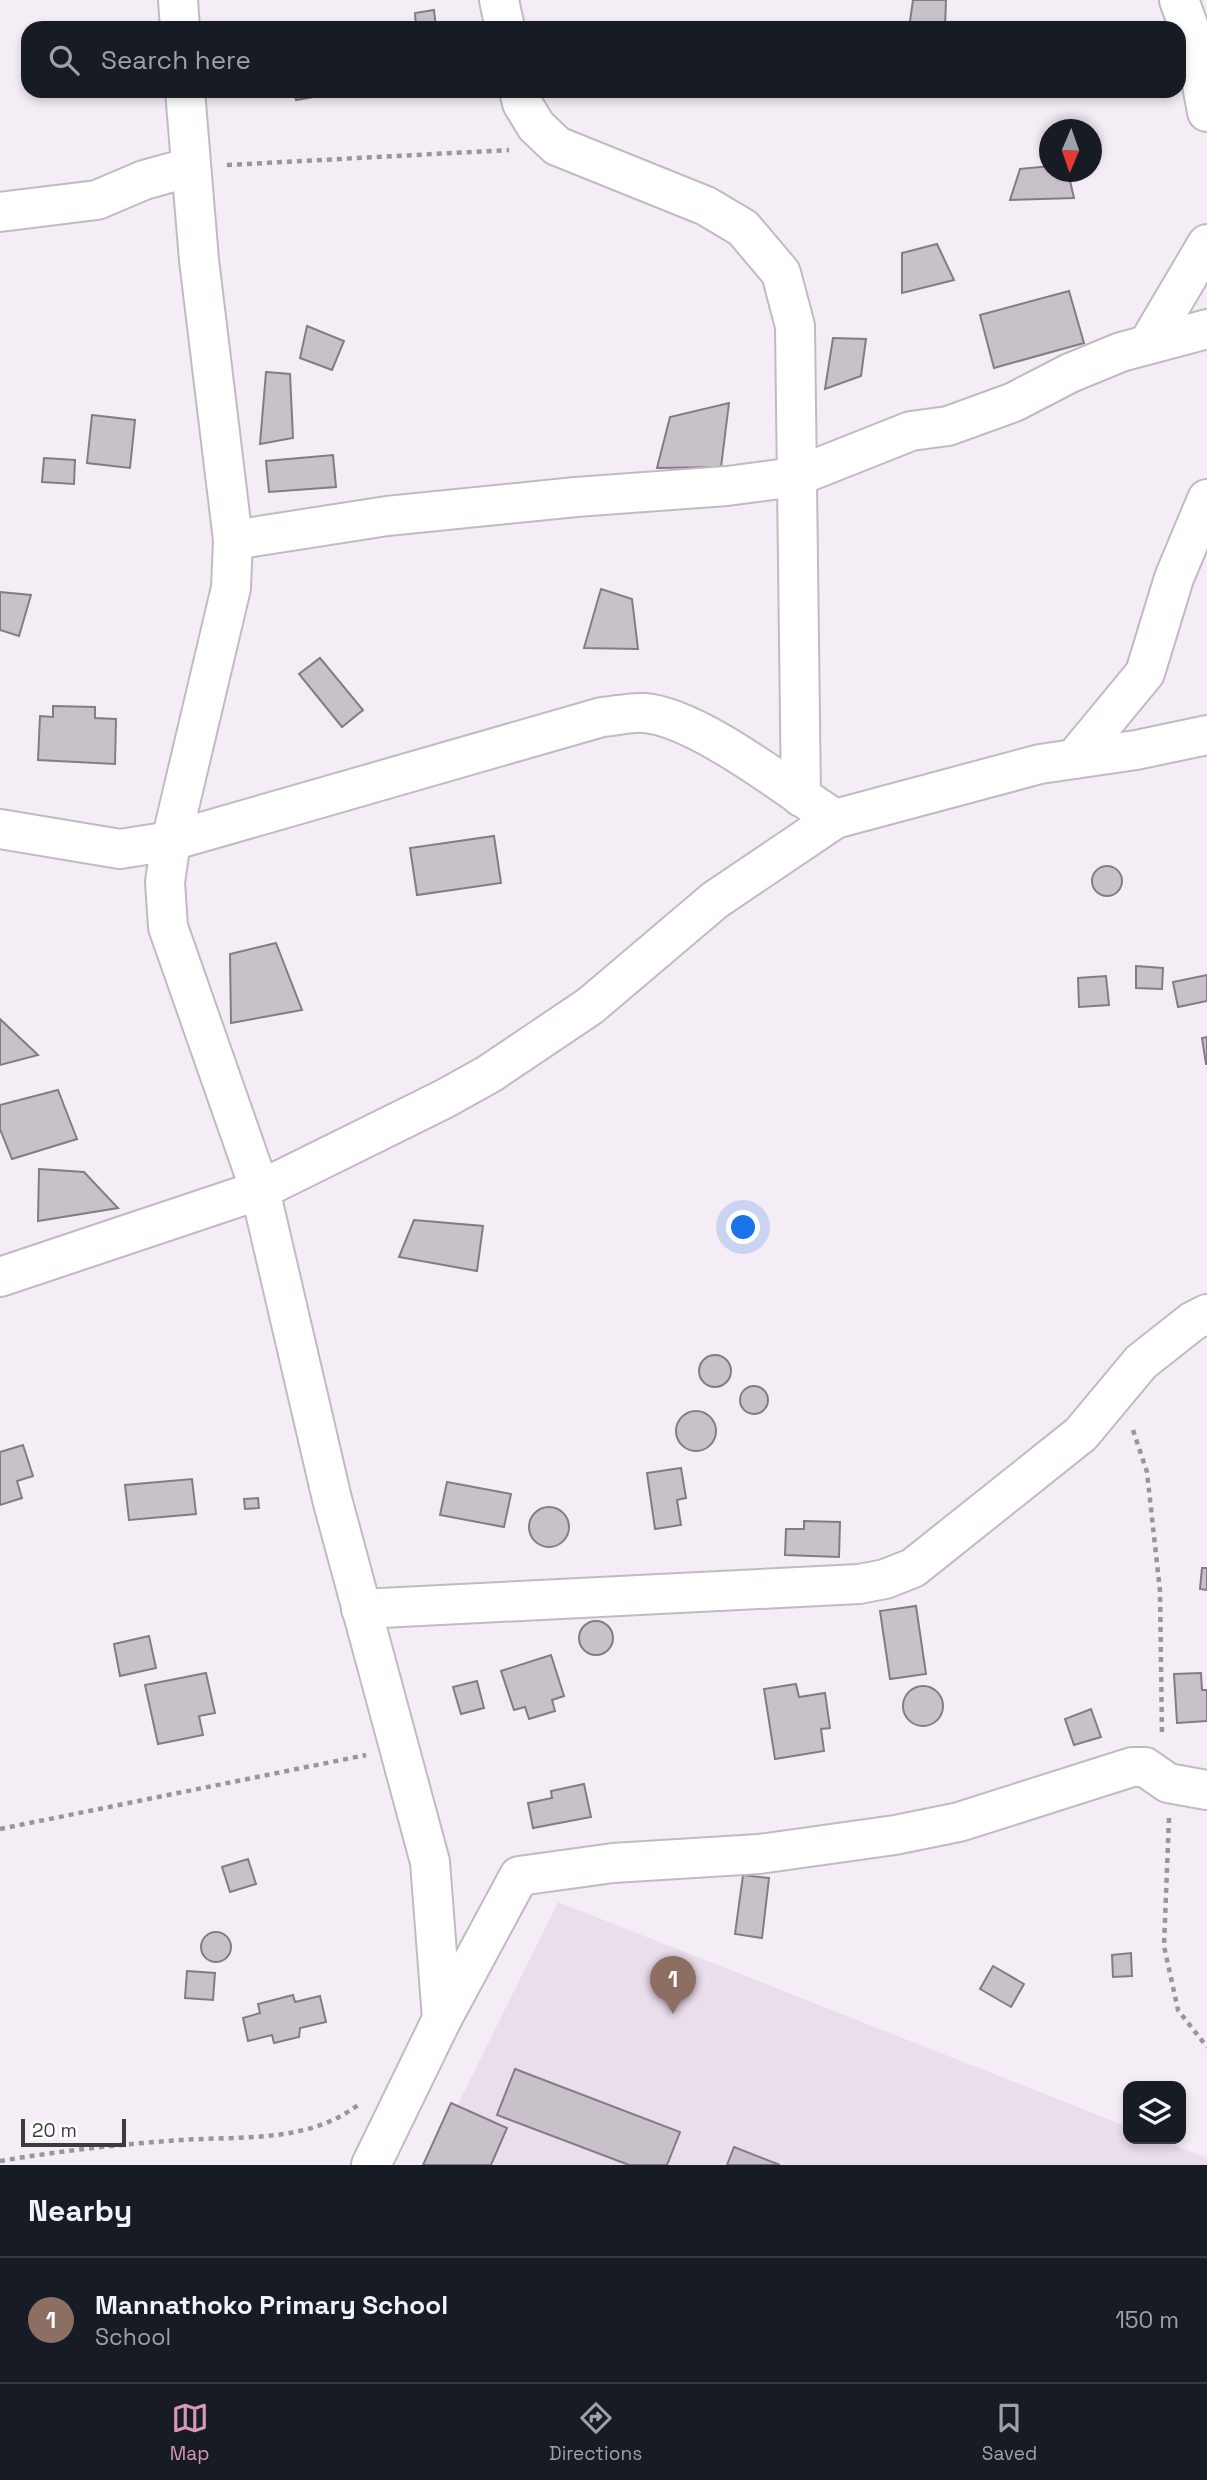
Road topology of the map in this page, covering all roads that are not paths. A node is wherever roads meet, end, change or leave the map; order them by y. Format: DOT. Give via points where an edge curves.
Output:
graph roads {
  1 [pos="178,0"];
  2 [pos="499,0"];
  3 [pos="1179,0"];
  4 [pos="180,21"];
  5 [pos="504,21"];
  6 [pos="1202,53"];
  7 [pos="186,98"];
  8 [pos="521,98"];
  9 [pos="1207,113"];
  10 [pos="191,167"];
  11 [pos="0,212"];
  12 [pos="1207,244"];
  13 [pos="1207,329"];
  14 [pos="1148,344"];
  15 [pos="795,477"];
  16 [pos="1207,499"];
  17 [pos="233,540"];
  18 [pos="1207,735"];
  19 [pos="1073,759"];
  20 [pos="802,797"];
  21 [pos="835,820"];
  22 [pos="0,829"];
  23 [pos="171,841"];
  24 [pos="260,1190"];
  25 [pos="0,1277"];
  26 [pos="1207,1314"];
  27 [pos="360,1609"];
  28 [pos="1207,1790"];
  29 [pos="442,2019"];
  30 [pos="370,2165"];
  1 -- 4 [label="street"];
  2 -- 5 [label="street"];
  3 -- 6 [label="street"];
  6 -- 9 [label="street"];
  7 -- 10 [label="street"];
  8 -- 15 [label="street" via="536,126 557,146 706,206 743,228 781,272 795,326"];
  10 -- 11 [label="street" via="97,200"];
  10 -- 17 [label="street"];
  12 -- 14 [label="street"];
  13 -- 14 [label="street"];
  14 -- 15 [label="street" via="1070,373 1014,402 948,426 911,431"];
  15 -- 17 [label="street" via="387,516"];
  15 -- 20 [label="street"];
  16 -- 19 [label="street" via="1174,578 1145,673"];
  17 -- 23 [label="street" via="231,588"];
  18 -- 19 [label="street"];
  19 -- 21 [label="street" via="951,786"];
  20 -- 21 [label="street"];
  20 -- 23 [label="street" via="675,720 644,713 577,723"];
  21 -- 24 [label="street" via="715,900 590,1006 489,1073"];
  22 -- 23 [label="street" via="120,849"];
  23 -- 24 [label="street" via="165,882 168,927"];
  24 -- 25 [label="street"];
  24 -- 27 [label="street"];
  26 -- 27 [label="street" via="1141,1362 1081,1434 913,1568 885,1579 859,1584"];
  27 -- 29 [label="street" via="430,1862"];
  28 -- 29 [label="street" via="1168,1783 1144,1767 1132,1767 959,1822 895,1835 759,1854 519,1876"];
  29 -- 30 [label="street"];
}
